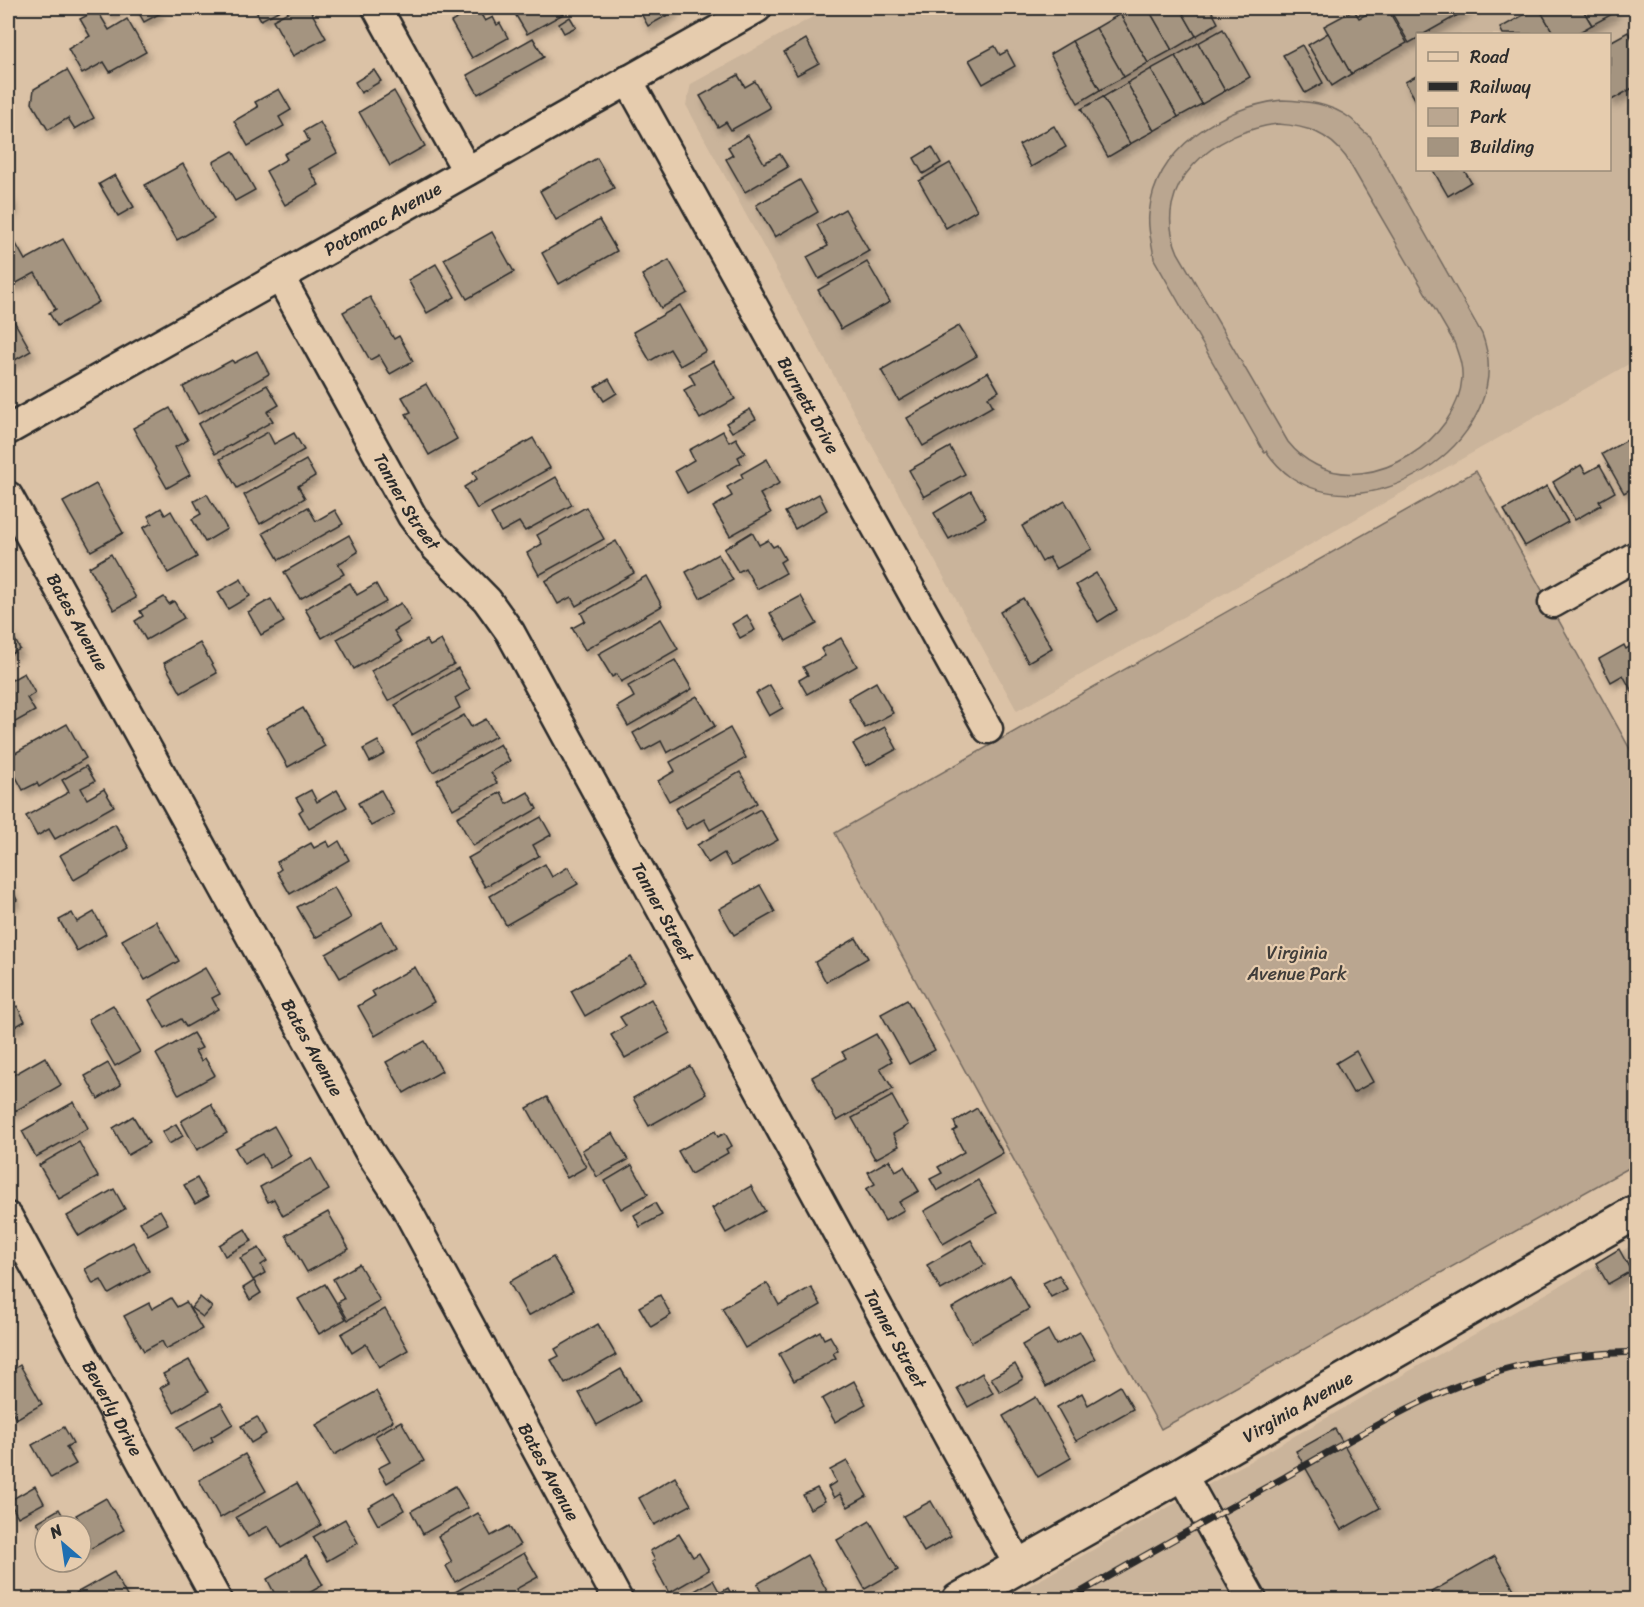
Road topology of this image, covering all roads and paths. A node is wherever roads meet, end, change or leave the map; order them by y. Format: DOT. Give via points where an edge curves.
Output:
graph roads {
  1 [pos="377,8"];
  2 [pos="757,8"];
  3 [pos="628,80"];
  4 [pos="467,171"];
  5 [pos="280,277"];
  6 [pos="8,430"];
  7 [pos="8,496"];
  8 [pos="1636,556"];
  9 [pos="1553,603"];
  10 [pos="988,729"];
  11 [pos="1636,1212"];
  12 [pos="8,1217"];
  13 [pos="1182,1474"];
  14 [pos="1019,1566"];
  15 [pos="217,1599"];
  16 [pos="618,1599"];
  17 [pos="959,1599"];
  18 [pos="1252,1599"];
  1 -- 4 [label="street"];
  2 -- 3 [label="street, Potomac Avenue"];
  3 -- 4 [label="street, Potomac Avenue"];
  3 -- 10 [label="street, Burnett Drive"];
  4 -- 5 [label="street, Potomac Avenue"];
  5 -- 6 [label="street, Potomac Avenue"];
  5 -- 14 [label="street, Tanner Street" via="412,516 435,547 487,600 510,632"];
  7 -- 16 [label="street, Bates Avenue" via="369,1151 405,1206"];
  8 -- 9 [label="street"];
  11 -- 13 [label="street, Virginia Avenue"];
  12 -- 15 [label="street, Beverly Drive"];
  13 -- 14 [label="street, Virginia Avenue"];
  13 -- 18 [label="street"];
  14 -- 17 [label="street, Virginia Avenue"];
}
